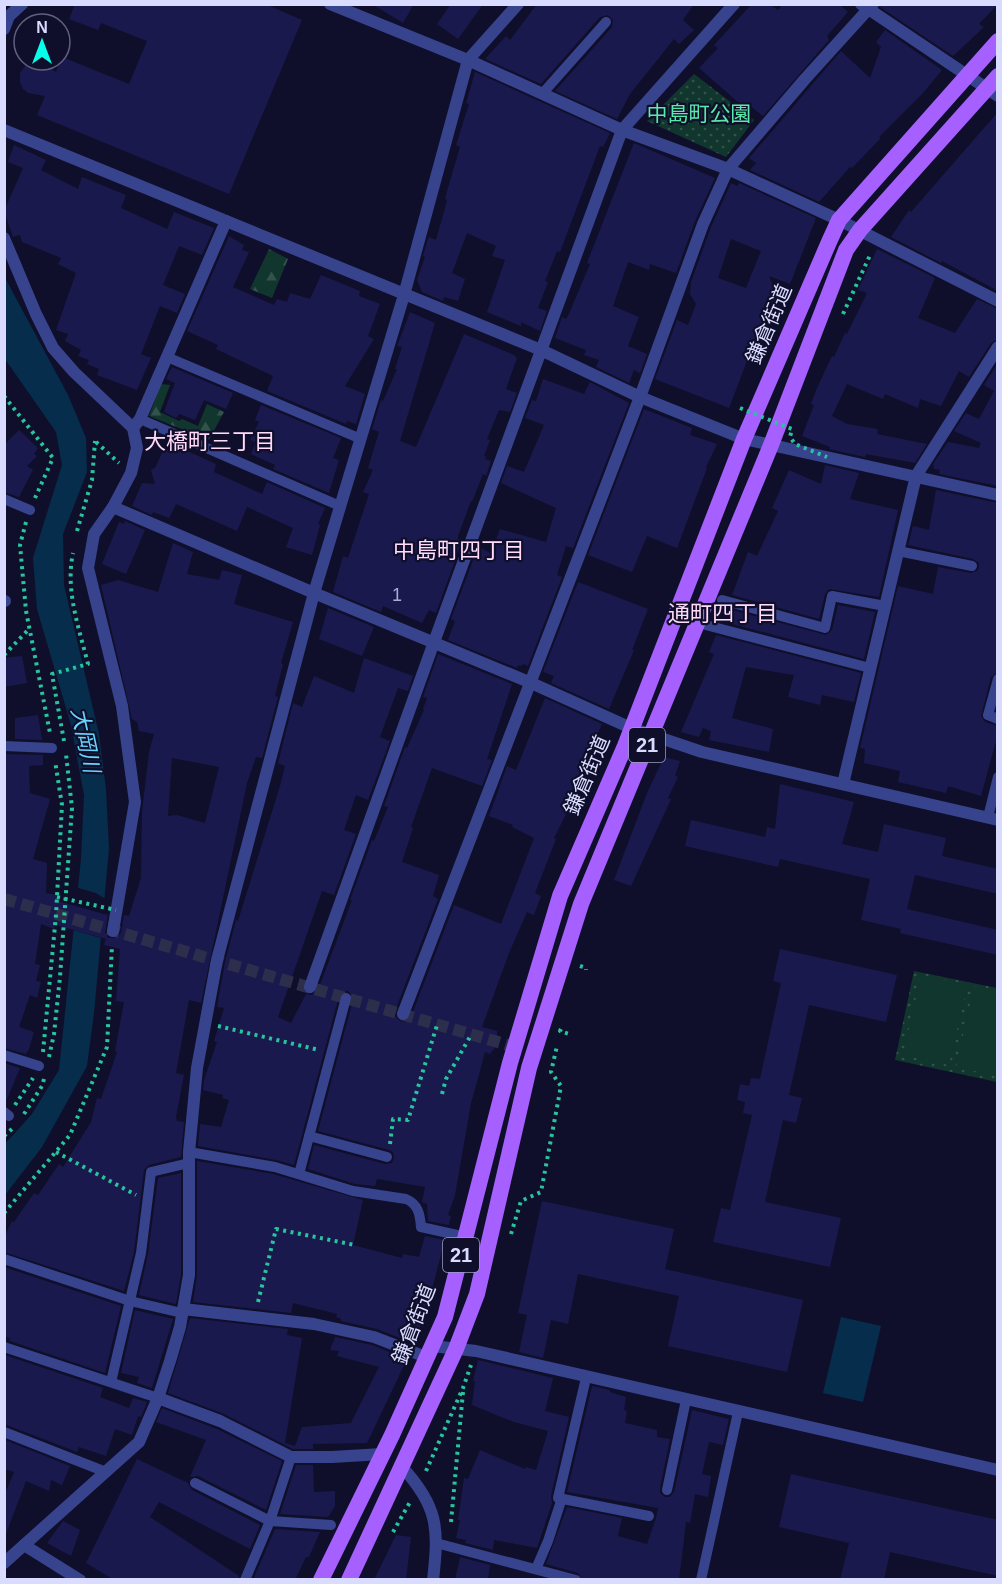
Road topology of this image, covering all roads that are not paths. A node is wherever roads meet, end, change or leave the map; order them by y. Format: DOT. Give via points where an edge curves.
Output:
graph roads {
  1 [pos="22,4"];
  2 [pos="330,4"];
  3 [pos="518,4"];
  4 [pos="734,4"];
  5 [pos="867,6"];
  6 [pos="7,15"];
  7 [pos="606,22"];
  8 [pos="4,29"];
  9 [pos="998,41"];
  10 [pos="468,60"];
  11 [pos="966,75"];
  12 [pos="994,87"];
  13 [pos="542,94"];
  14 [pos="4,130"];
  15 [pos="622,130"];
  16 [pos="728,169"];
  17 [pos="840,220"];
  18 [pos="226,221"];
  19 [pos="860,230"];
  20 [pos="4,238"];
  21 [pos="404,296"];
  22 [pos="998,301"];
  23 [pos="998,347"];
  24 [pos="541,350"];
  25 [pos="167,357"];
  26 [pos="639,397"];
  27 [pos="137,423"];
  28 [pos="361,439"];
  29 [pos="744,439"];
  30 [pos="779,447"];
  31 [pos="916,476"];
  32 [pos="998,495"];
  33 [pos="4,499"];
  34 [pos="340,506"];
  35 [pos="113,507"];
  36 [pos="30,510"];
  37 [pos="898,550"];
  38 [pos="972,566"];
  39 [pos="314,593"];
  40 [pos="722,600"];
  41 [pos="885,606"];
  42 [pos="698,623"];
  43 [pos="434,642"];
  44 [pos="870,668"];
  45 [pos="998,679"];
  46 [pos="529,681"];
  47 [pos="998,719"];
  48 [pos="631,728"];
  49 [pos="651,735"];
  50 [pos="4,746"];
  51 [pos="52,748"];
  52 [pos="998,777"];
  53 [pos="843,784"];
  54 [pos="993,818"];
  55 [pos="113,931"];
  56 [pos="310,987"];
  57 [pos="346,998"];
  58 [pos="403,1014"];
  59 [pos="4,1055"];
  60 [pos="43,1069"];
  61 [pos="309,1137"];
  62 [pos="387,1157"];
  63 [pos="189,1158"];
  64 [pos="299,1174"];
  65 [pos="466,1237"];
  66 [pos="4,1259"];
  67 [pos="130,1301"];
  68 [pos="183,1311"];
  69 [pos="4,1347"];
  70 [pos="456,1349"];
  71 [pos="429,1351"];
  72 [pos="586,1377"];
  73 [pos="111,1382"];
  74 [pos="158,1398"];
  75 [pos="686,1400"];
  76 [pos="738,1412"];
  77 [pos="4,1432"];
  78 [pos="382,1454"];
  79 [pos="291,1457"];
  80 [pos="402,1467"];
  81 [pos="998,1470"];
  82 [pos="106,1472"];
  83 [pos="195,1483"];
  84 [pos="667,1490"];
  85 [pos="562,1498"];
  86 [pos="649,1516"];
  87 [pos="270,1521"];
  88 [pos="331,1526"];
  89 [pos="24,1545"];
  90 [pos="442,1545"];
  91 [pos="4,1563"];
  92 [pos="536,1569"];
  93 [pos="80,1580"];
  94 [pos="245,1580"];
  95 [pos="321,1580"];
  96 [pos="349,1580"];
  97 [pos="433,1580"];
  98 [pos="576,1580"];
  99 [pos="700,1580"];
  1 -- 6 [label="street"];
  2 -- 10 [label="street"];
  3 -- 10 [label="street"];
  4 -- 15 [label="street"];
  5 -- 11 [label="street"];
  5 -- 16 [label="street"];
  6 -- 8 [label="street"];
  7 -- 13 [label="lane"];
  9 -- 11 [label="main road, 鎌倉街道 / 21"];
  10 -- 13 [label="street"];
  10 -- 21 [label="street"];
  11 -- 12 [label="street"];
  11 -- 17 [label="main road, 鎌倉街道 / 21"];
  12 -- 19 [label="main road, 鎌倉街道 / 21"];
  13 -- 15 [label="street"];
  14 -- 18 [label="street"];
  15 -- 16 [label="street"];
  15 -- 24 [label="street"];
  16 -- 17 [label="street"];
  16 -- 26 [label="street" via="703,224"];
  17 -- 19 [label="street"];
  17 -- 29 [label="main road, 鎌倉街道 / 21"];
  18 -- 21 [label="street"];
  18 -- 25 [label="street"];
  19 -- 22 [label="street"];
  19 -- 30 [label="main road, 鎌倉街道 / 21" via="846,250"];
  20 -- 27 [label="street" via="53,348 74,372"];
  21 -- 24 [label="street"];
  21 -- 28 [label="street"];
  23 -- 31 [label="street"];
  24 -- 26 [label="street"];
  24 -- 43 [label="street"];
  25 -- 27 [label="street"];
  25 -- 28 [label="lane"];
  26 -- 29 [label="street"];
  26 -- 46 [label="street"];
  27 -- 34 [label="lane"];
  27 -- 35 [label="street" via="131,473"];
  28 -- 34 [label="street"];
  29 -- 30 [label="street"];
  29 -- 48 [label="main road, 鎌倉街道 / 21"];
  30 -- 31 [label="street"];
  30 -- 42 [label="main road, 鎌倉街道 / 21"];
  31 -- 32 [label="street"];
  31 -- 37 [label="street"];
  33 -- 36 [label="lane"];
  34 -- 39 [label="street"];
  35 -- 39 [label="street"];
  35 -- 55 [label="street" via="94,534 88,568 122,706 135,802"];
  37 -- 38 [label="lane"];
  37 -- 41 [label="street"];
  39 -- 43 [label="street"];
  39 -- 63 [label="street" via="217,960 197,1068"];
  40 -- 41 [label="lane" via="825,628 832,596"];
  41 -- 44 [label="street"];
  42 -- 44 [label="lane"];
  42 -- 49 [label="main road, 鎌倉街道 / 21"];
  43 -- 46 [label="street"];
  43 -- 56 [label="street"];
  44 -- 53 [label="street"];
  45 -- 47 [label="lane" via="988,715"];
  46 -- 48 [label="street"];
  46 -- 58 [label="street"];
  48 -- 49 [label="street"];
  48 -- 65 [label="main road, 鎌倉街道 / 21" via="560,896 510,1063"];
  49 -- 53 [label="street" via="702,752"];
  49 -- 70 [label="main road, 鎌倉街道 / 21" via="581,904 529,1068 477,1294"];
  50 -- 51 [label="lane"];
  52 -- 54 [label="lane"];
  53 -- 54 [label="street"];
  57 -- 61 [label="lane"];
  59 -- 60 [label="lane"];
  61 -- 62 [label="lane"];
  61 -- 64 [label="lane"];
  63 -- 64 [label="lane" via="275,1167"];
  63 -- 67 [label="lane" via="151,1172 141,1253"];
  63 -- 68 [label="street" via="189,1275"];
  64 -- 65 [label="lane" via="353,1191 406,1198 414,1202 420,1213 421,1227"];
  65 -- 71 [label="main road, 鎌倉街道 / 21" via="445,1317"];
  66 -- 67 [label="lane"];
  67 -- 68 [label="lane"];
  67 -- 73 [label="lane"];
  68 -- 71 [label="street" via="314,1324"];
  68 -- 74 [label="street"];
  69 -- 73 [label="lane"];
  70 -- 71 [label="street"];
  70 -- 72 [label="street"];
  70 -- 80 [label="main road, 鎌倉街道 / 21"];
  71 -- 78 [label="main road, 鎌倉街道 / 21"];
  72 -- 75 [label="street"];
  72 -- 85 [label="lane" via="558,1498"];
  73 -- 74 [label="lane"];
  74 -- 79 [label="street" via="220,1421"];
  74 -- 82 [label="street" via="139,1442"];
  75 -- 76 [label="street"];
  75 -- 84 [label="lane"];
  76 -- 81 [label="street"];
  76 -- 99 [label="lane"];
  77 -- 82 [label="lane"];
  78 -- 79 [label="street"];
  78 -- 95 [label="main road, 鎌倉街道 / 21"];
  79 -- 87 [label="lane"];
  80 -- 90 [label="street" via="432,1509"];
  80 -- 96 [label="main road, 鎌倉街道 / 21"];
  82 -- 89 [label="street"];
  83 -- 87 [label="lane"];
  85 -- 86 [label="lane"];
  85 -- 92 [label="lane"];
  87 -- 88 [label="lane"];
  87 -- 94 [label="lane"];
  89 -- 91 [label="street"];
  89 -- 93 [label="street"];
  90 -- 92 [label="lane"];
  90 -- 97 [label="street"];
  92 -- 98 [label="lane"];
}
